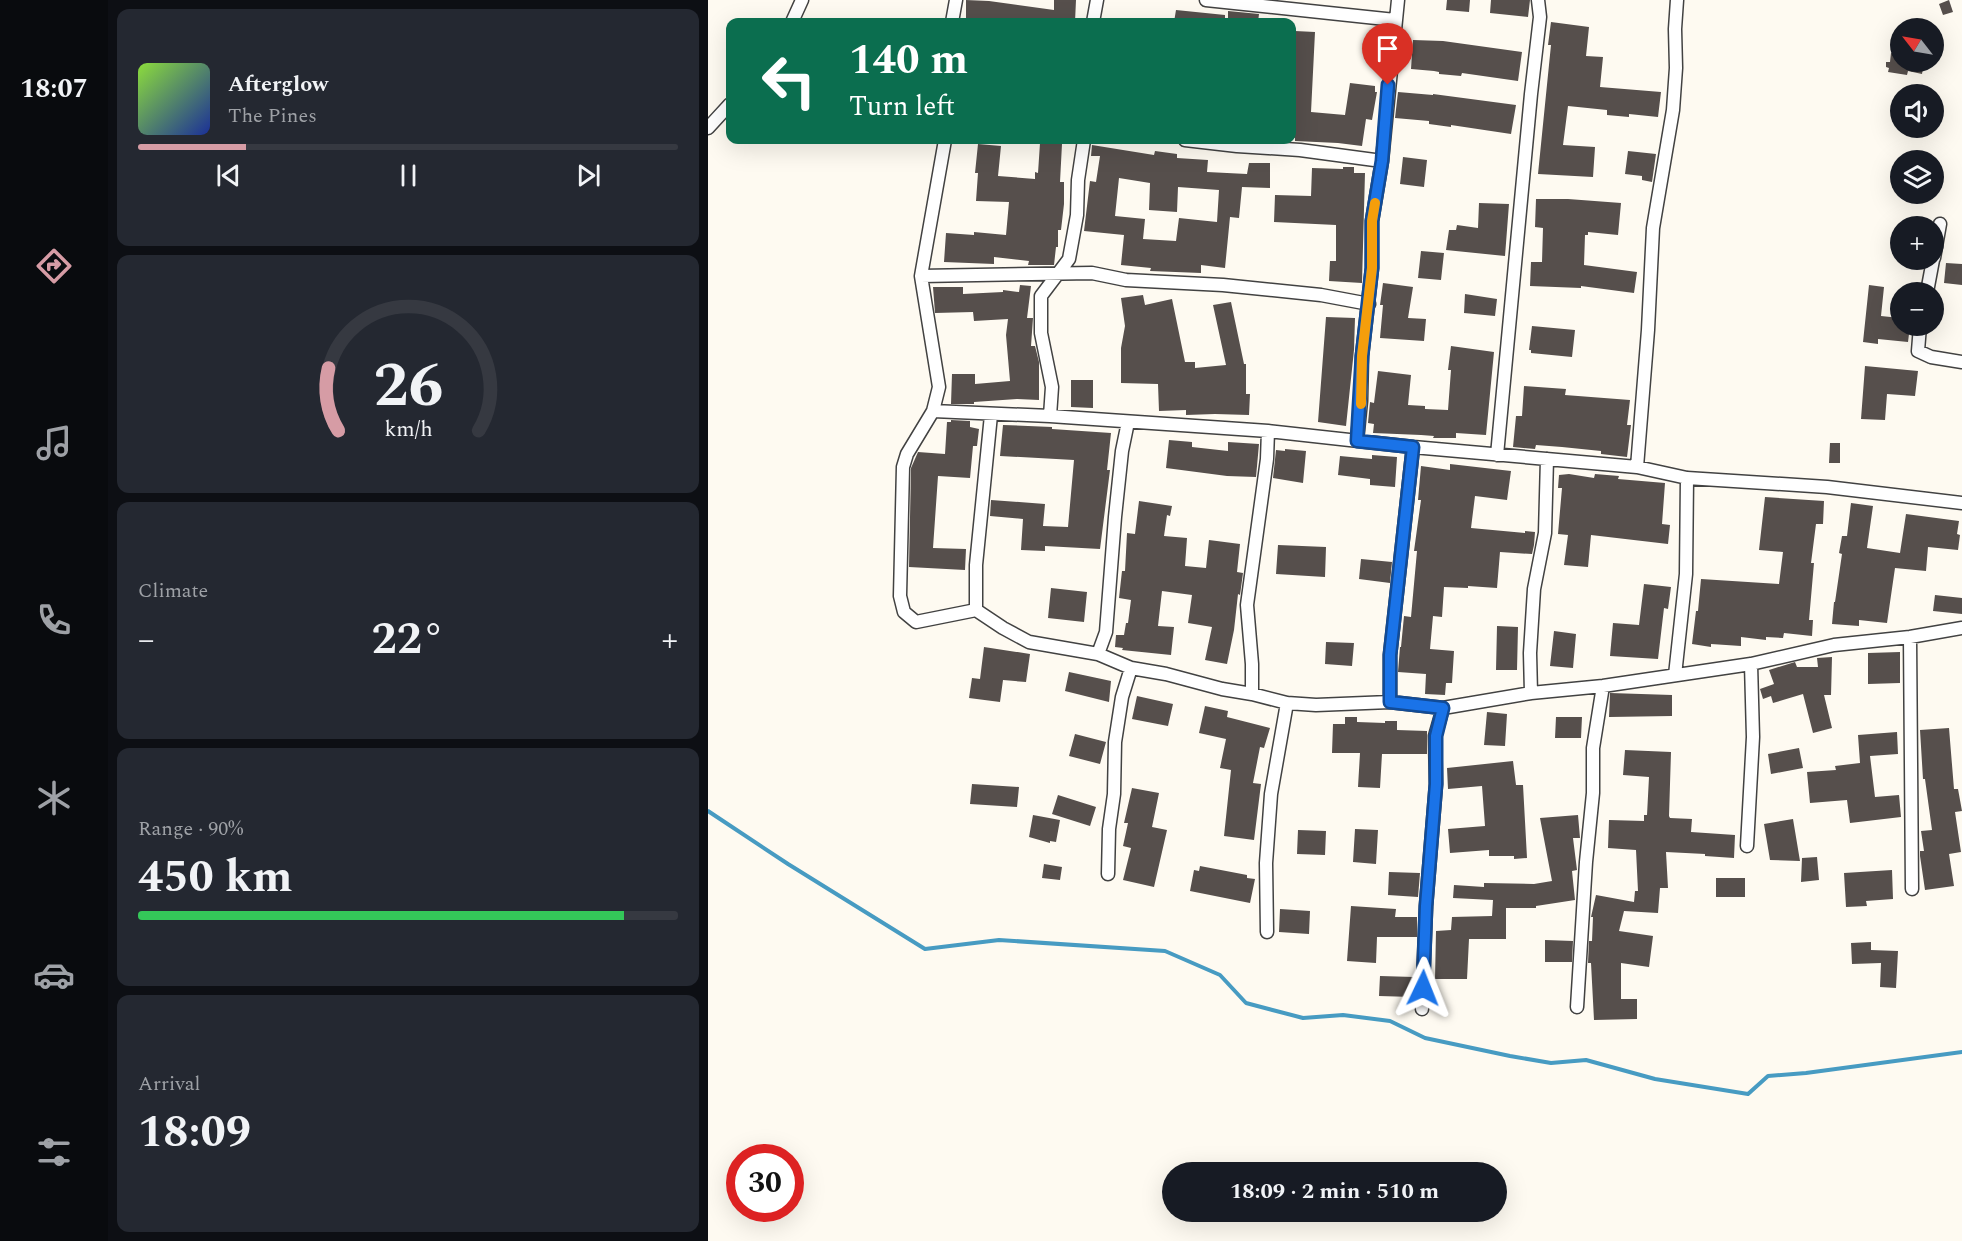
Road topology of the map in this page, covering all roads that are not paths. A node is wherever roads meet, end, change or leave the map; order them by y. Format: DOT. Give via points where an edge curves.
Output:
graph roads {
  1 [pos="802,0"];
  2 [pos="956,0"];
  3 [pos="1097,0"];
  4 [pos="1206,0"];
  5 [pos="1398,0"];
  6 [pos="1538,0"];
  7 [pos="1677,0"];
  8 [pos="794,18"];
  9 [pos="953,18"];
  10 [pos="1095,18"];
  11 [pos="1395,20"];
  12 [pos="726,108"];
  13 [pos="708,128"];
  14 [pos="944,144"];
  15 [pos="1083,144"];
  16 [pos="1220,144"];
  17 [pos="1382,161"];
  18 [pos="1056,273"];
  19 [pos="921,276"];
  20 [pos="1369,304"];
  21 [pos="1919,336"];
  22 [pos="1962,362"];
  23 [pos="933,411"];
  24 [pos="991,415"];
  25 [pos="1050,416"];
  26 [pos="1128,422"];
  27 [pos="1268,431"];
  28 [pos="1357,441"];
  29 [pos="1413,447"];
  30 [pos="1497,454"];
  31 [pos="1547,459"];
  32 [pos="1637,467"];
  33 [pos="1687,478"];
  34 [pos="1962,503"];
  35 [pos="976,610"];
  36 [pos="1962,628"];
  37 [pos="1910,637"];
  38 [pos="1098,654"];
  39 [pos="1751,664"];
  40 [pos="1131,668"];
  41 [pos="1675,675"];
  42 [pos="1603,686"];
  43 [pos="1531,693"];
  44 [pos="1252,694"];
  45 [pos="1287,702"];
  46 [pos="1390,702"];
  47 [pos="1443,708"];
  48 [pos="1747,846"];
  49 [pos="1108,874"];
  50 [pos="1912,889"];
  51 [pos="1267,932"];
  52 [pos="1577,1007"];
  53 [pos="1422,1009"];
  1 -- 8 [label="street"];
  2 -- 9 [label="street"];
  3 -- 10 [label="street"];
  4 -- 11 [label="street"];
  5 -- 11 [label="street"];
  6 -- 30 [label="street" via="1540,17"];
  7 -- 32 [label="street" via="1673,110 1653,228"];
  11 -- 17 [label="street"];
  12 -- 13 [label="street"];
  14 -- 19 [label="street"];
  15 -- 18 [label="street" via="1069,259"];
  16 -- 17 [label="street"];
  17 -- 20 [label="street" via="1372,221"];
  18 -- 19 [label="street"];
  18 -- 20 [label="street" via="1223,285"];
  18 -- 25 [label="street" via="1041,296 1041,333 1052,387"];
  19 -- 23 [label="street" via="939,387"];
  20 -- 28 [label="street"];
  21 -- 22 [label="street" via="1918,351"];
  23 -- 24 [label="street"];
  23 -- 35 [label="street" via="903,467 900,596 904,612 916,622"];
  24 -- 25 [label="street"];
  24 -- 35 [label="street" via="976,565"];
  25 -- 26 [label="street"];
  26 -- 27 [label="street"];
  26 -- 38 [label="street" via="1106,632"];
  27 -- 28 [label="street"];
  27 -- 44 [label="street" via="1247,605"];
  28 -- 29 [label="street"];
  29 -- 30 [label="street"];
  29 -- 46 [label="street" via="1390,655"];
  30 -- 31 [label="street"];
  31 -- 32 [label="street"];
  31 -- 43 [label="street" via="1545,533 1533,589"];
  32 -- 33 [label="street"];
  33 -- 34 [label="street" via="1827,487"];
  33 -- 41 [label="street" via="1686,574"];
  35 -- 38 [label="street" via="1029,642"];
  36 -- 37 [label="street"];
  37 -- 39 [label="street" via="1834,645"];
  37 -- 50 [label="street"];
  38 -- 40 [label="street"];
  39 -- 41 [label="street"];
  39 -- 48 [label="street" via="1752,757"];
  40 -- 44 [label="street"];
  40 -- 49 [label="street" via="1115,742"];
  41 -- 42 [label="street"];
  42 -- 43 [label="street"];
  42 -- 52 [label="street" via="1593,748"];
  43 -- 47 [label="street"];
  44 -- 45 [label="street"];
  45 -- 46 [label="street"];
  45 -- 51 [label="street" via="1271,794"];
  46 -- 47 [label="street"];
  47 -- 53 [label="street" via="1436,736"];
}
